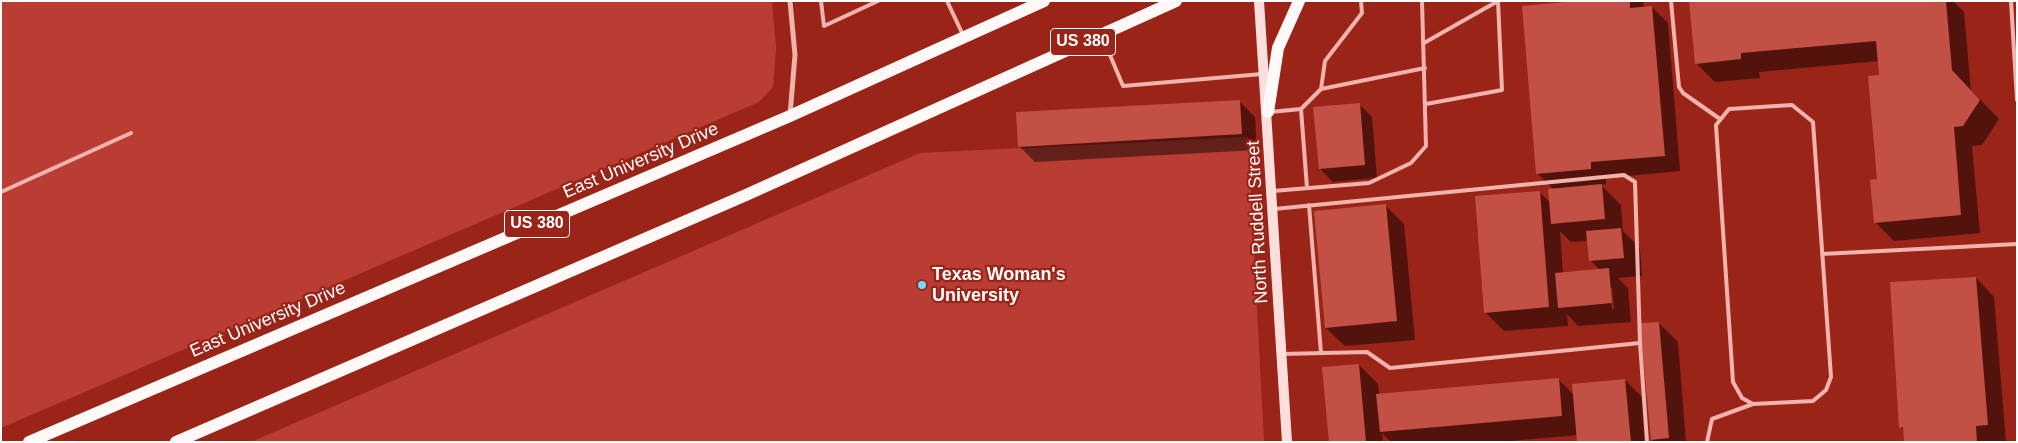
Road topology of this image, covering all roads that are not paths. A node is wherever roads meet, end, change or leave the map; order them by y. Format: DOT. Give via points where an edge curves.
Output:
graph roads {
  1 [pos="790,1"];
  2 [pos="820,1"];
  3 [pos="878,1"];
  4 [pos="946,1"];
  5 [pos="1176,1"];
  6 [pos="1259,1"];
  7 [pos="1299,1"];
  8 [pos="1361,1"];
  9 [pos="1422,1"];
  10 [pos="1498,1"];
  11 [pos="1671,1"];
  12 [pos="2010,2"];
  13 [pos="1036,3"];
  14 [pos="1102,34"];
  15 [pos="964,37"];
  16 [pos="1424,43"];
  17 [pos="1425,68"];
  18 [pos="1265,74"];
  19 [pos="1321,89"];
  20 [pos="2017,100"];
  21 [pos="1426,104"];
  22 [pos="1301,109"];
  23 [pos="1268,112"];
  24 [pos="790,116"];
  25 [pos="1720,119"];
  26 [pos="131,133"];
  27 [pos="1307,188"];
  28 [pos="1273,191"];
  29 [pos="1,192"];
  30 [pos="1309,205"];
  31 [pos="1274,209"];
  32 [pos="2017,244"];
  33 [pos="1822,254"];
  34 [pos="1640,343"];
  35 [pos="1321,353"];
  36 [pos="1282,354"];
  37 [pos="1753,404"];
  38 [pos="29,442"];
  39 [pos="176,442"];
  40 [pos="1287,442"];
  41 [pos="1647,442"];
  42 [pos="1707,442"];
  1 -- 24 [label="street" via="795,55"];
  2 -- 3 [label="lane" via="824,26"];
  4 -- 15 [label="lane"];
  5 -- 14 [label="main road, US 380"];
  6 -- 18 [label="street, North Ruddell Street"];
  7 -- 23 [label="main road" via="1278,48"];
  8 -- 19 [label="lane" via="1362,13 1325,61"];
  9 -- 16 [label="lane"];
  10 -- 16 [label="lane"];
  10 -- 21 [label="lane" via="1502,90"];
  11 -- 25 [label="lane" via="1679,87"];
  12 -- 20 [label="lane"];
  13 -- 15 [label="main road, East University Drive / US 380"];
  14 -- 18 [label="lane" via="1122,86"];
  14 -- 39 [label="main road, US 380" via="746,195"];
  15 -- 24 [label="main road, East University Drive / US 380"];
  16 -- 17 [label="lane"];
  17 -- 19 [label="lane"];
  17 -- 21 [label="lane"];
  18 -- 23 [label="street, North Ruddell Street"];
  19 -- 22 [label="lane"];
  21 -- 27 [label="lane" via="1426,146 1411,163 1370,183"];
  22 -- 23 [label="lane"];
  22 -- 27 [label="lane"];
  23 -- 28 [label="street, North Ruddell Street"];
  24 -- 38 [label="main road, East University Drive / US 380"];
  25 -- 33 [label="lane" via="1729,109 1792,105 1813,122"];
  25 -- 37 [label="lane" via="1716,125 1733,382 1742,398"];
  26 -- 29 [label="lane"];
  27 -- 28 [label="lane"];
  28 -- 31 [label="street, North Ruddell Street"];
  30 -- 31 [label="lane"];
  30 -- 34 [label="lane" via="1624,175 1635,182"];
  30 -- 35 [label="lane"];
  31 -- 36 [label="street, North Ruddell Street"];
  32 -- 33 [label="lane"];
  33 -- 37 [label="lane" via="1831,377 1826,390 1813,401"];
  34 -- 35 [label="lane" via="1390,368 1367,352"];
  34 -- 41 [label="lane"];
  35 -- 36 [label="lane"];
  36 -- 40 [label="street, North Ruddell Street"];
  37 -- 42 [label="lane" via="1712,419"];
}
